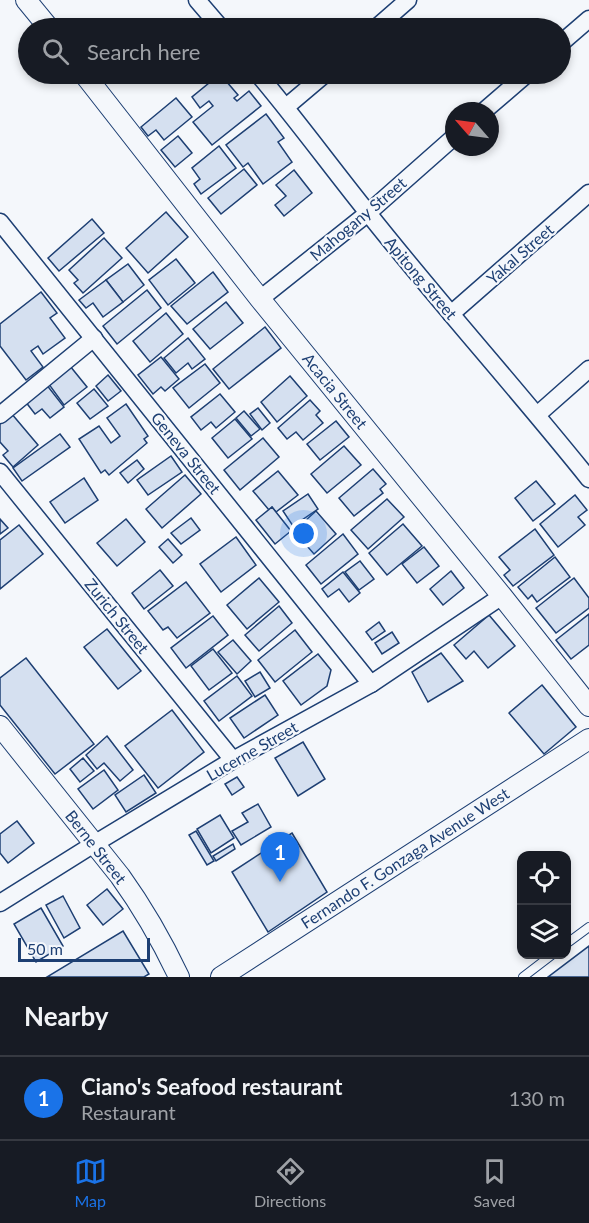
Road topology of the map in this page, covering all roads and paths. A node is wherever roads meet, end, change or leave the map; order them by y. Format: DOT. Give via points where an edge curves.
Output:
graph roads {
  1 [pos="26,0"];
  2 [pos="408,0"];
  3 [pos="203,2"];
  4 [pos="41,18"];
  5 [pos="214,18"];
  6 [pos="387,18"];
  7 [pos="589,19"];
  8 [pos="571,35"];
  9 [pos="92,84"];
  10 [pos="266,84"];
  11 [pos="313,84"];
  12 [pos="515,84"];
  13 [pos="494,102"];
  14 [pos="286,107"];
  15 [pos="445,145"];
  16 [pos="589,193"];
  17 [pos="368,213"];
  18 [pos="0,222"];
  19 [pos="260,299"];
  20 [pos="451,314"];
  21 [pos="94,338"];
  22 [pos="589,369"];
  23 [pos="537,415"];
  24 [pos="0,416"];
  25 [pos="0,472"];
  26 [pos="589,479"];
  27 [pos="502,596"];
  28 [pos="371,684"];
  29 [pos="589,706"];
  30 [pos="0,726"];
  31 [pos="589,739"];
  32 [pos="233,760"];
  33 [pos="94,844"];
  34 [pos="0,903"];
  35 [pos="589,927"];
  36 [pos="571,941"];
  37 [pos="546,959"];
  38 [pos="179,977"];
  39 [pos="221,977"];
  40 [pos="523,977"];
  1 -- 4 [label="street"];
  2 -- 6 [label="street"];
  3 -- 5 [label="street"];
  7 -- 8 [label="street"];
  9 -- 19 [label="street, Acacia Street"];
  10 -- 14 [label="street, Apitong Street"];
  11 -- 14 [label="street"];
  12 -- 13 [label="street"];
  14 -- 17 [label="street, Apitong Street"];
  15 -- 17 [label="street, Mahogany Street"];
  16 -- 20 [label="street, Yakal Street"];
  17 -- 19 [label="street, Mahogany Street"];
  17 -- 20 [label="street, Apitong Street"];
  18 -- 21 [label="street, Geneva Street"];
  19 -- 27 [label="street, Acacia Street"];
  20 -- 23 [label="street, Apitong Street"];
  21 -- 24 [label="street"];
  21 -- 28 [label="street, Geneva Street"];
  22 -- 23 [label="street"];
  23 -- 26 [label="street, Apitong Street"];
  25 -- 32 [label="street, Zurich Street"];
  27 -- 28 [label="street, Lucerne Street"];
  27 -- 29 [label="street, Acacia Street"];
  28 -- 32 [label="street, Lucerne Street"];
  30 -- 33 [label="street, Berne Street"];
  31 -- 39 [label="street, Fernando F. Gonzaga Avenue West"];
  32 -- 33 [label="street, Lucerne Street"];
  33 -- 34 [label="street, Lucerne Street"];
  33 -- 38 [label="street, Berne Street" via="138,902"];
  35 -- 36 [label="lane"];
  37 -- 40 [label="lane"];
}
